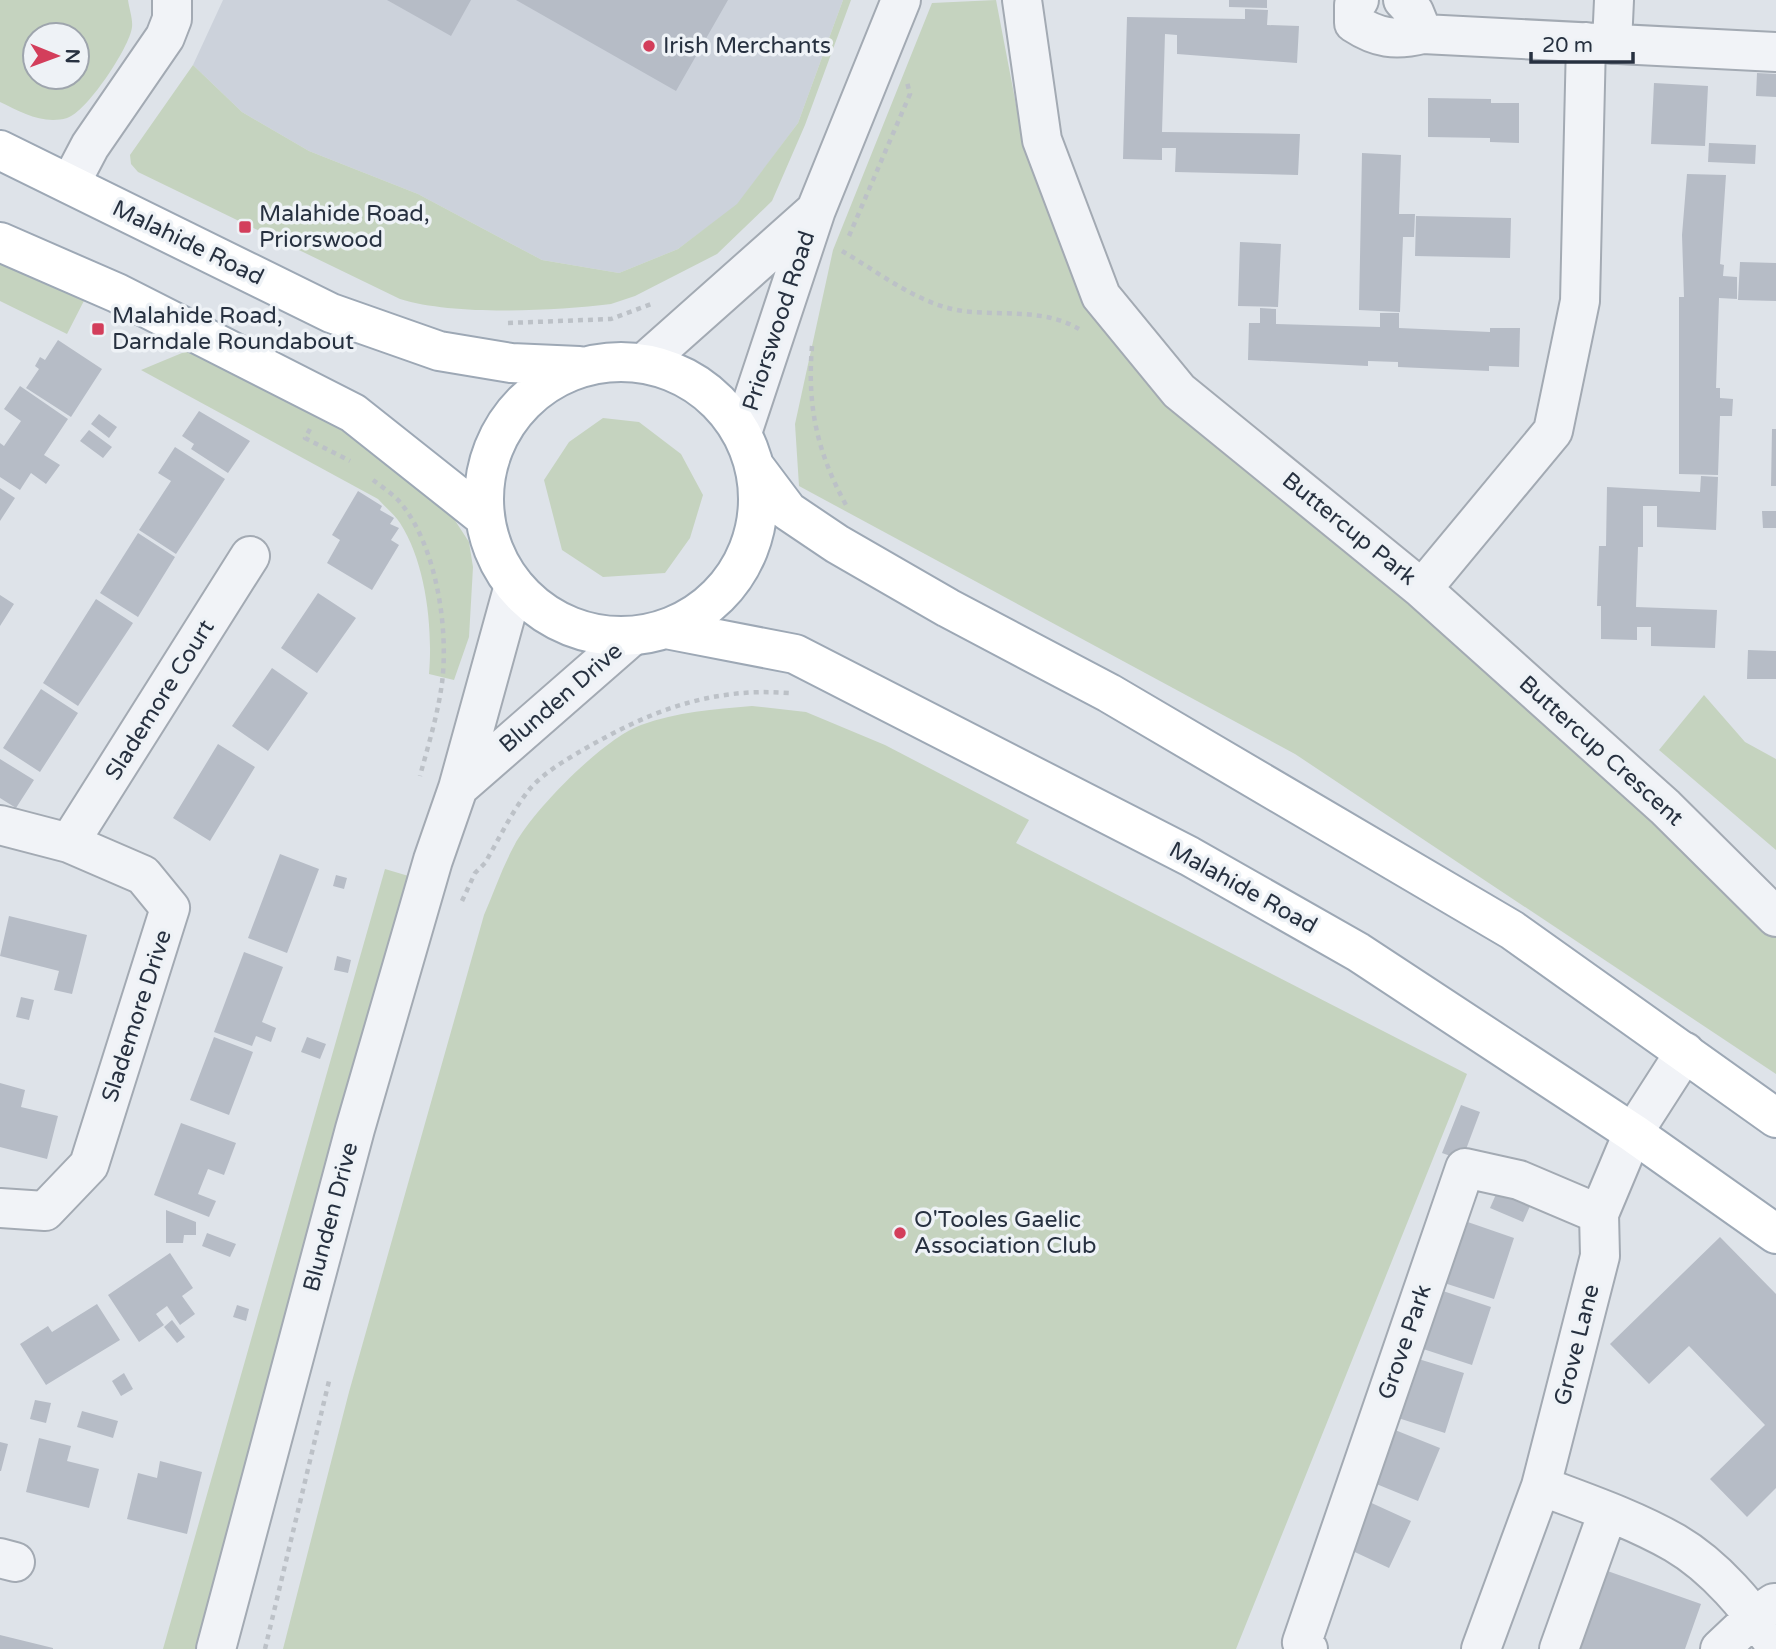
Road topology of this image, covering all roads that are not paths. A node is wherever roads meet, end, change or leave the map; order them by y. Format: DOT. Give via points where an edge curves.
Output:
graph roads {
  1 [pos="172,0"];
  2 [pos="901,0"];
  3 [pos="1022,0"];
  4 [pos="1359,0"];
  5 [pos="1403,0"];
  6 [pos="1614,0"];
  7 [pos="1423,34"];
  8 [pos="1599,43"];
  9 [pos="1776,51"];
  10 [pos="0,150"];
  11 [pos="70,184"];
  12 [pos="816,210"];
  13 [pos="0,242"];
  14 [pos="644,363"];
  15 [pos="584,366"];
  16 [pos="748,450"];
  17 [pos="484,517"];
  18 [pos="250,556"];
  19 [pos="514,585"];
  20 [pos="1422,589"];
  21 [pos="649,633"];
  22 [pos="458,788"];
  23 [pos="0,825"];
  24 [pos="69,843"];
  25 [pos="1776,917"];
  26 [pos="1685,1052"];
  27 [pos="1776,1118"];
  28 [pos="1633,1133"];
  29 [pos="0,1208"];
  30 [pos="1599,1214"];
  31 [pos="1776,1234"];
  32 [pos="1541,1486"];
  33 [pos="1608,1512"];
  34 [pos="1769,1621"];
  35 [pos="216,1649"];
  36 [pos="1308,1649"];
  37 [pos="1481,1649"];
  38 [pos="1559,1649"];
  39 [pos="1720,1649"];
  1 -- 11 [label="street" via="172,19 165,37 90,146"];
  2 -- 12 [label="street, Priorswood Road"];
  3 -- 20 [label="street, Buttercup Park" via="1042,140 1101,296 1179,391"];
  4 -- 7 [label="street" via="1354,5 1354,23 1374,37 1403,39"];
  5 -- 7 [label="street"];
  6 -- 8 [label="street, Buttercup Park"];
  7 -- 8 [label="street"];
  8 -- 9 [label="street"];
  8 -- 20 [label="street, Buttercup Park" via="1580,301 1553,431"];
  10 -- 11 [label="main road, Malahide Road"];
  11 -- 15 [label="main road, Malahide Road" via="331,313 439,351 511,363"];
  12 -- 14 [label="street, Priorswood Road"];
  12 -- 16 [label="street, Priorswood Road"];
  13 -- 17 [label="main road" via="117,293 353,413"];
  14 -- 15 [label="main road"];
  14 -- 16 [label="main road" via="698,384 723,406"];
  15 -- 17 [label="main road, Malahide Road" via="534,391 511,416 489,458"];
  16 -- 21 [label="main road" via="758,496 756,525 743,564 704,609"];
  16 -- 26 [label="main road" via="788,511 836,544 1109,692 1512,930"];
  17 -- 19 [label="main road, Malahide Road" via="497,559"];
  18 -- 24 [label="street, Slademore Court"];
  19 -- 21 [label="main road, Malahide Road" via="551,618 594,634"];
  19 -- 22 [label="street, Blunden Drive"];
  20 -- 25 [label="street, Buttercup Crescent" via="1665,807"];
  21 -- 22 [label="street, Blunden Drive"];
  21 -- 28 [label="main road, Malahide Road" via="795,654 1189,856 1358,952"];
  22 -- 35 [label="street, Blunden Drive" via="355,1129"];
  23 -- 24 [label="street, Slademore Drive"];
  24 -- 29 [label="street, Slademore Drive" via="143,875 170,908 89,1165 45,1211"];
  26 -- 27 [label="main road"];
  26 -- 28 [label="street, Grove Lane"];
  28 -- 30 [label="street, Grove Lane"];
  28 -- 31 [label="main road, Malahide Road"];
  30 -- 32 [label="street, Grove Lane" via="1600,1256"];
  30 -- 36 [label="street, Grove Park" via="1519,1180 1465,1168 1302,1642"];
  32 -- 33 [label="street"];
  32 -- 37 [label="street, Grove Lane"];
  33 -- 34 [label="street" via="1676,1544"];
  33 -- 38 [label="street"];
  34 -- 39 [label="street"];
}
